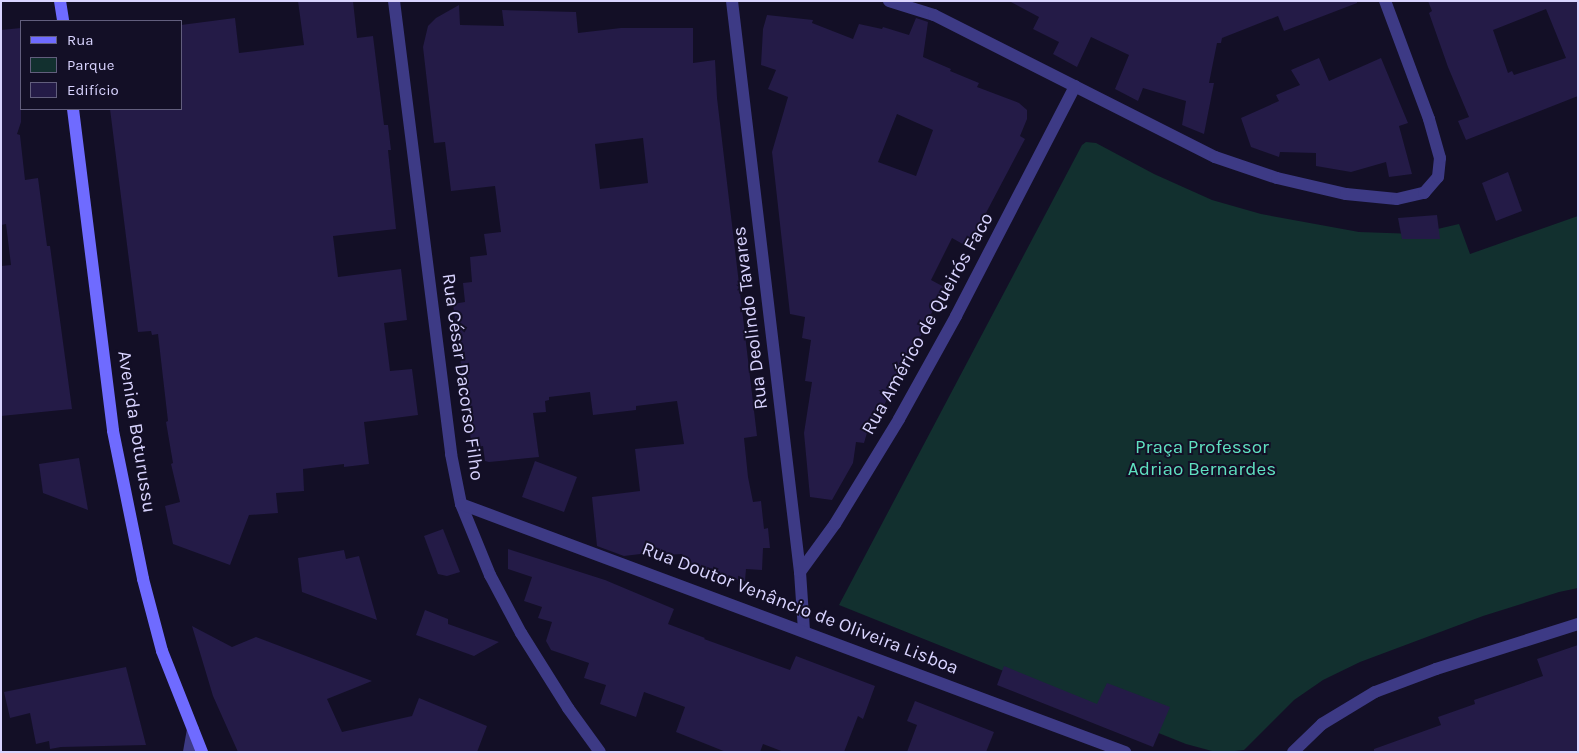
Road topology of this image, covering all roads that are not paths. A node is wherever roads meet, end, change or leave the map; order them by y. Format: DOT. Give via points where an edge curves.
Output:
graph roads {
  1 [pos="60,1"];
  2 [pos="394,1"];
  3 [pos="732,1"];
  4 [pos="889,1"];
  5 [pos="1385,1"];
  6 [pos="62,20"];
  7 [pos="1075,86"];
  8 [pos="73,110"];
  9 [pos="461,504"];
  10 [pos="800,572"];
  11 [pos="1578,624"];
  12 [pos="804,630"];
  13 [pos="193,729"];
  14 [pos="189,752"];
  15 [pos="202,752"];
  16 [pos="600,752"];
  17 [pos="1125,752"];
  18 [pos="1293,752"];
  1 -- 6 [label="main road"];
  2 -- 9 [label="street, Rua César Dacorso Filho" via="450,454"];
  3 -- 10 [label="street, Rua Deolindo Tavares"];
  4 -- 7 [label="street" via="934,15"];
  5 -- 7 [label="street" via="1429,119 1440,158 1438,177 1424,193 1396,199 1346,194 1277,178 1215,157"];
  7 -- 10 [label="street, Rua Américo de Queirós Faco" via="899,419 835,524"];
  8 -- 13 [label="main road, Avenida Boturussu" via="113,431 142,578 162,651"];
  9 -- 12 [label="street, Rua Doutor Venâncio de Oliveira Lisboa"];
  9 -- 16 [label="street, Rua César Dacorso Filho" via="490,575 521,633"];
  10 -- 12 [label="street, Rua Deolindo Tavares"];
  11 -- 18 [label="street" via="1436,669 1376,692 1322,724"];
  12 -- 17 [label="street, Rua Doutor Venâncio de Oliveira Lisboa"];
  13 -- 14 [label="street"];
  13 -- 15 [label="main road, Avenida Boturussu"];
}
